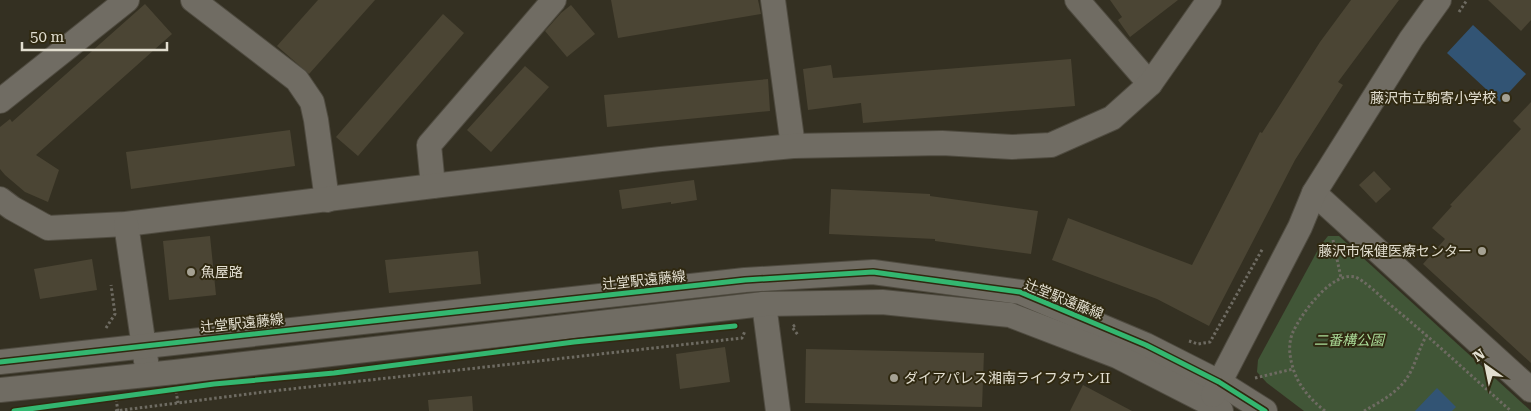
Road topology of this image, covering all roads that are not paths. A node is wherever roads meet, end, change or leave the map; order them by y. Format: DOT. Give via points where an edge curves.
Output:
graph roads {
  1 [pos="127,0"];
  2 [pos="193,0"];
  3 [pos="554,0"];
  4 [pos="773,0"];
  5 [pos="1078,0"];
  6 [pos="1209,0"];
  7 [pos="1439,0"];
  8 [pos="1150,84"];
  9 [pos="0,101"];
  10 [pos="793,146"];
  11 [pos="433,186"];
  12 [pos="1314,194"];
  13 [pos="0,199"];
  14 [pos="327,200"];
  15 [pos="126,224"];
  16 [pos="764,304"];
  17 [pos="144,346"];
  18 [pos="0,362"];
  19 [pos="148,375"];
  20 [pos="1219,382"];
  21 [pos="0,390"];
  22 [pos="1531,390"];
  23 [pos="1215,407"];
  24 [pos="778,411"];
  25 [pos="1265,411"];
  1 -- 9 [label="street"];
  2 -- 14 [label="street" via="297,80 312,102"];
  3 -- 11 [label="street" via="429,145"];
  4 -- 10 [label="street"];
  5 -- 8 [label="street"];
  6 -- 8 [label="street"];
  7 -- 12 [label="street"];
  8 -- 10 [label="street" via="1112,118 1051,145"];
  10 -- 11 [label="street"];
  11 -- 14 [label="street"];
  12 -- 20 [label="street"];
  12 -- 22 [label="street"];
  13 -- 15 [label="street" via="48,228"];
  14 -- 15 [label="street"];
  15 -- 17 [label="street"];
  16 -- 19 [label="street"];
  16 -- 23 [label="street" via="882,302 1010,316 1117,356"];
  16 -- 24 [label="street"];
  17 -- 18 [label="street, 辻堂駅遠藤線"];
  17 -- 19 [label="street"];
  17 -- 20 [label="street, 辻堂駅遠藤線" via="736,281 873,272 1020,292 1146,345"];
  19 -- 21 [label="street"];
  20 -- 23 [label="street"];
  20 -- 25 [label="street, 辻堂駅遠藤線"];
}
